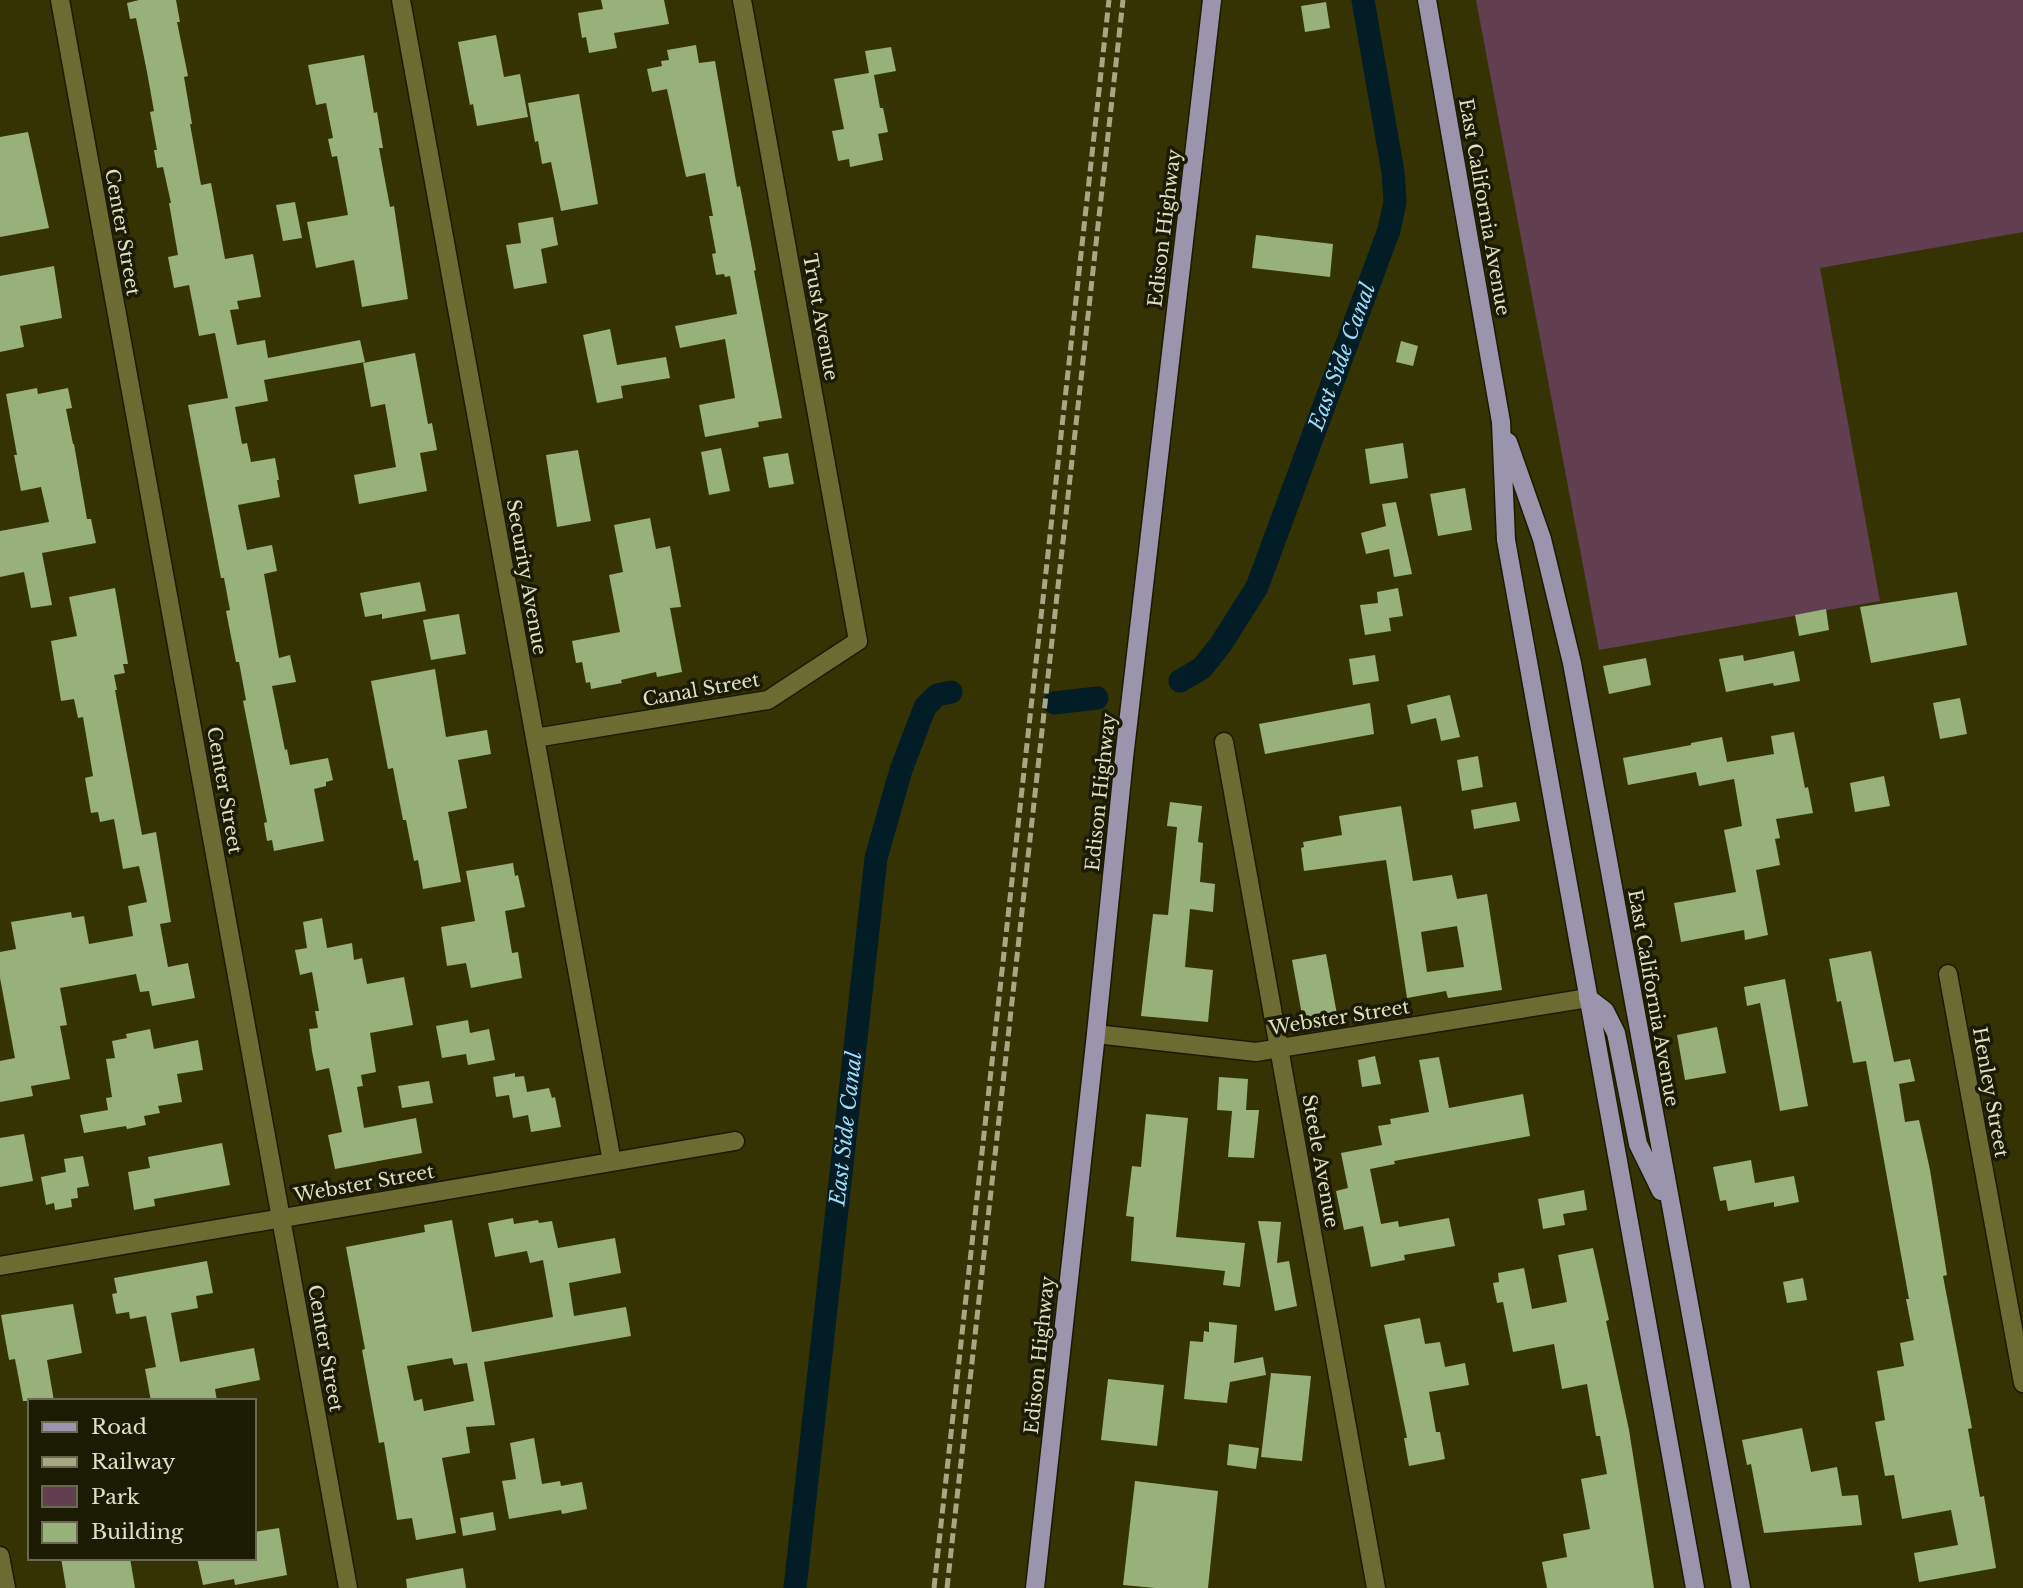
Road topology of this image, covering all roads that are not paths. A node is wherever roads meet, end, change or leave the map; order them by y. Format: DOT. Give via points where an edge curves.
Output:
graph roads {
  1 [pos="60,0"];
  2 [pos="401,0"];
  3 [pos="742,0"];
  4 [pos="1212,0"];
  5 [pos="1427,0"];
  6 [pos="1501,422"];
  7 [pos="858,641"];
  8 [pos="535,738"];
  9 [pos="1224,742"];
  10 [pos="1948,974"];
  11 [pos="1588,999"];
  12 [pos="1096,1034"];
  13 [pos="1279,1048"];
  14 [pos="734,1141"];
  15 [pos="612,1162"];
  16 [pos="1672,1213"];
  17 [pos="281,1218"];
  18 [pos="0,1266"];
  19 [pos="2023,1383"];
  20 [pos="0,1556"];
  21 [pos="6,1588"];
  22 [pos="348,1588"];
  23 [pos="1035,1588"];
  24 [pos="1376,1588"];
  25 [pos="1695,1588"];
  26 [pos="1741,1588"];
  1 -- 17 [label="street, Center Street"];
  2 -- 8 [label="street, Security Avenue"];
  3 -- 7 [label="street, Trust Avenue"];
  4 -- 12 [label="main road, Edison Highway"];
  5 -- 6 [label="main road, East California Avenue"];
  6 -- 11 [label="main road, East California Avenue" via="1506,540"];
  6 -- 16 [label="main road, East California Avenue" via="1542,539 1572,663"];
  7 -- 8 [label="street, Canal Street" via="768,701"];
  8 -- 15 [label="street, Security Avenue"];
  9 -- 13 [label="street, Steele Avenue"];
  10 -- 19 [label="street, Henley Street"];
  11 -- 13 [label="street, Webster Street"];
  11 -- 16 [label="main road" via="1605,1011 1616,1033 1638,1144"];
  11 -- 25 [label="main road, East California Avenue"];
  12 -- 13 [label="street, Webster Street" via="1256,1052"];
  12 -- 23 [label="main road, Edison Highway"];
  13 -- 24 [label="street, Steele Avenue"];
  14 -- 15 [label="street, Webster Street"];
  15 -- 17 [label="street, Webster Street"];
  16 -- 26 [label="main road, East California Avenue"];
  17 -- 18 [label="street, Webster Street"];
  17 -- 22 [label="street, Center Street"];
  20 -- 21 [label="street"];
}
